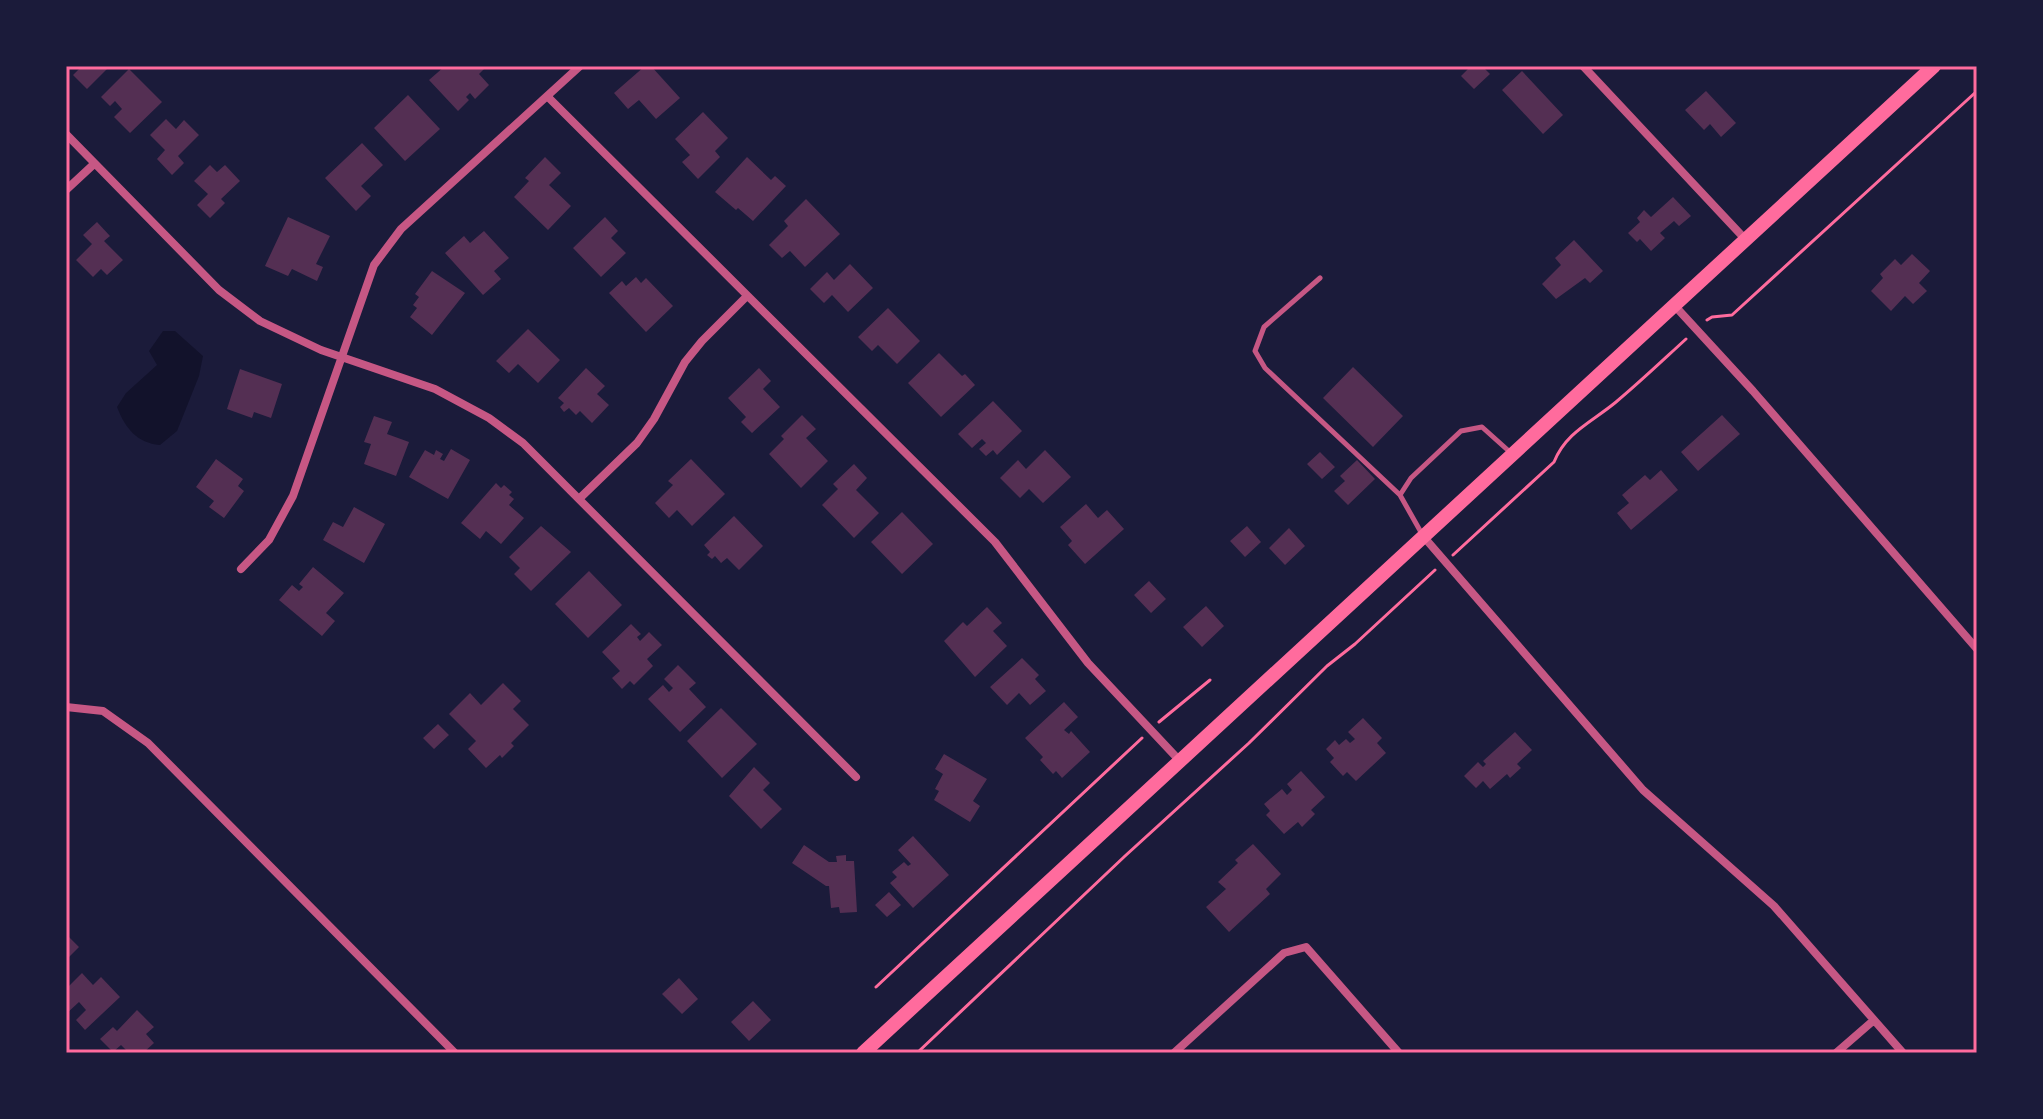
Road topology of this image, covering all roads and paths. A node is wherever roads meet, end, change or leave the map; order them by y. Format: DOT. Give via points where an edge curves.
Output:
graph roads {
  1 [pos="580,66"];
  2 [pos="1583,66"];
  3 [pos="1934,66"];
  4 [pos="547,96"];
  5 [pos="66,134"];
  6 [pos="94,164"];
  7 [pos="66,190"];
  8 [pos="1745,239"];
  9 [pos="1320,278"];
  10 [pos="747,296"];
  11 [pos="1674,305"];
  12 [pos="342,357"];
  13 [pos="1511,453"];
  14 [pos="1400,495"];
  15 [pos="580,498"];
  16 [pos="1422,535"];
  17 [pos="241,569"];
  18 [pos="1977,649"];
  19 [pos="1210,680"];
  20 [pos="66,707"];
  21 [pos="1151,730"];
  22 [pos="1179,760"];
  23 [pos="856,777"];
  24 [pos="876,987"];
  25 [pos="1874,1020"];
  26 [pos="455,1053"];
  27 [pos="863,1053"];
  28 [pos="1174,1053"];
  29 [pos="1399,1053"];
  30 [pos="1836,1053"];
  31 [pos="1903,1053"];
  1 -- 4 [label="street"];
  2 -- 8 [label="street"];
  3 -- 8 [label="main road"];
  4 -- 10 [label="street"];
  4 -- 12 [label="street" via="401,229 374,265"];
  5 -- 6 [label="street"];
  6 -- 7 [label="street"];
  6 -- 12 [label="street" via="219,290 260,321"];
  8 -- 11 [label="main road"];
  9 -- 14 [label="lane" via="1264,327 1255,351 1265,368"];
  10 -- 15 [label="street" via="685,362 637,443"];
  10 -- 21 [label="street" via="995,542 1088,663"];
  11 -- 13 [label="main road"];
  11 -- 18 [label="street"];
  12 -- 15 [label="street" via="435,389 489,418"];
  12 -- 17 [label="street" via="293,496 269,540"];
  13 -- 14 [label="lane" via="1482,427 1461,431"];
  13 -- 16 [label="main road"];
  14 -- 16 [label="lane"];
  15 -- 23 [label="street"];
  16 -- 22 [label="main road"];
  16 -- 25 [label="street" via="1643,790 1774,906"];
  19 -- 21 [label="path"];
  20 -- 26 [label="street" via="103,711 148,743"];
  21 -- 22 [label="street"];
  21 -- 24 [label="path"];
  22 -- 27 [label="main road"];
  25 -- 30 [label="street"];
  25 -- 31 [label="street"];
  28 -- 29 [label="street" via="1284,953 1306,947"];
}
